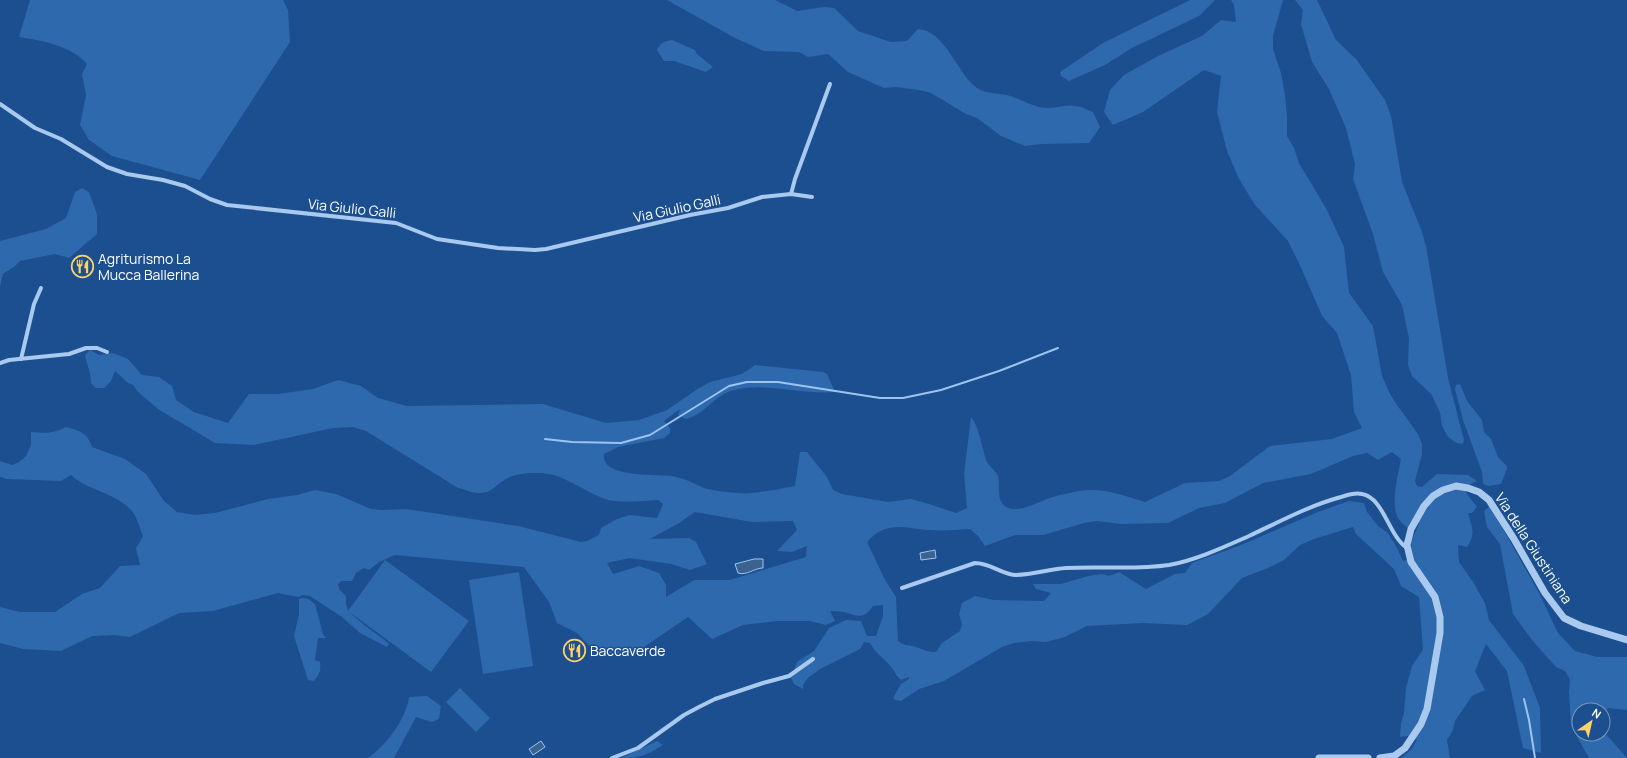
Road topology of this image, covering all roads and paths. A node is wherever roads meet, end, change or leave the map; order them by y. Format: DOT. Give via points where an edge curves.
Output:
graph roads {
  1 [pos="830,84"];
  2 [pos="0,104"];
  3 [pos="791,194"];
  4 [pos="812,197"];
  5 [pos="41,288"];
  6 [pos="107,352"];
  7 [pos="21,359"];
  8 [pos="0,363"];
  9 [pos="1407,548"];
  10 [pos="902,588"];
  11 [pos="1627,640"];
  12 [pos="814,659"];
  13 [pos="612,758"];
  14 [pos="1319,758"];
  15 [pos="1368,758"];
  16 [pos="1380,758"];
  1 -- 3 [label="street"];
  2 -- 3 [label="street, Via Giulio Galli" via="35,128 61,139 107,167 127,174 185,186 226,205 396,223 437,239 498,248 546,249 728,208 762,197"];
  3 -- 4 [label="street, Via Giulio Galli"];
  5 -- 7 [label="street" via="34,304"];
  6 -- 7 [label="street" via="97,348 86,348 69,354"];
  7 -- 8 [label="street"];
  9 -- 10 [label="street" via="1398,540 1376,502 1366,495 1354,494 1314,506 1248,537 1177,563 1067,568 1015,575 975,562"];
  9 -- 11 [label="street, Via della Giustiniana" via="1408,537 1420,512 1433,496 1448,488 1464,487 1479,492 1493,505 1545,594 1561,615 1577,625"];
  9 -- 16 [label="street, Via della Giustiniana" via="1415,570 1435,597 1440,611 1440,628 1424,718 1403,750 1394,756"];
  12 -- 13 [label="street" via="789,676 715,699 684,714 638,748"];
  14 -- 15 [label="street"];
}
